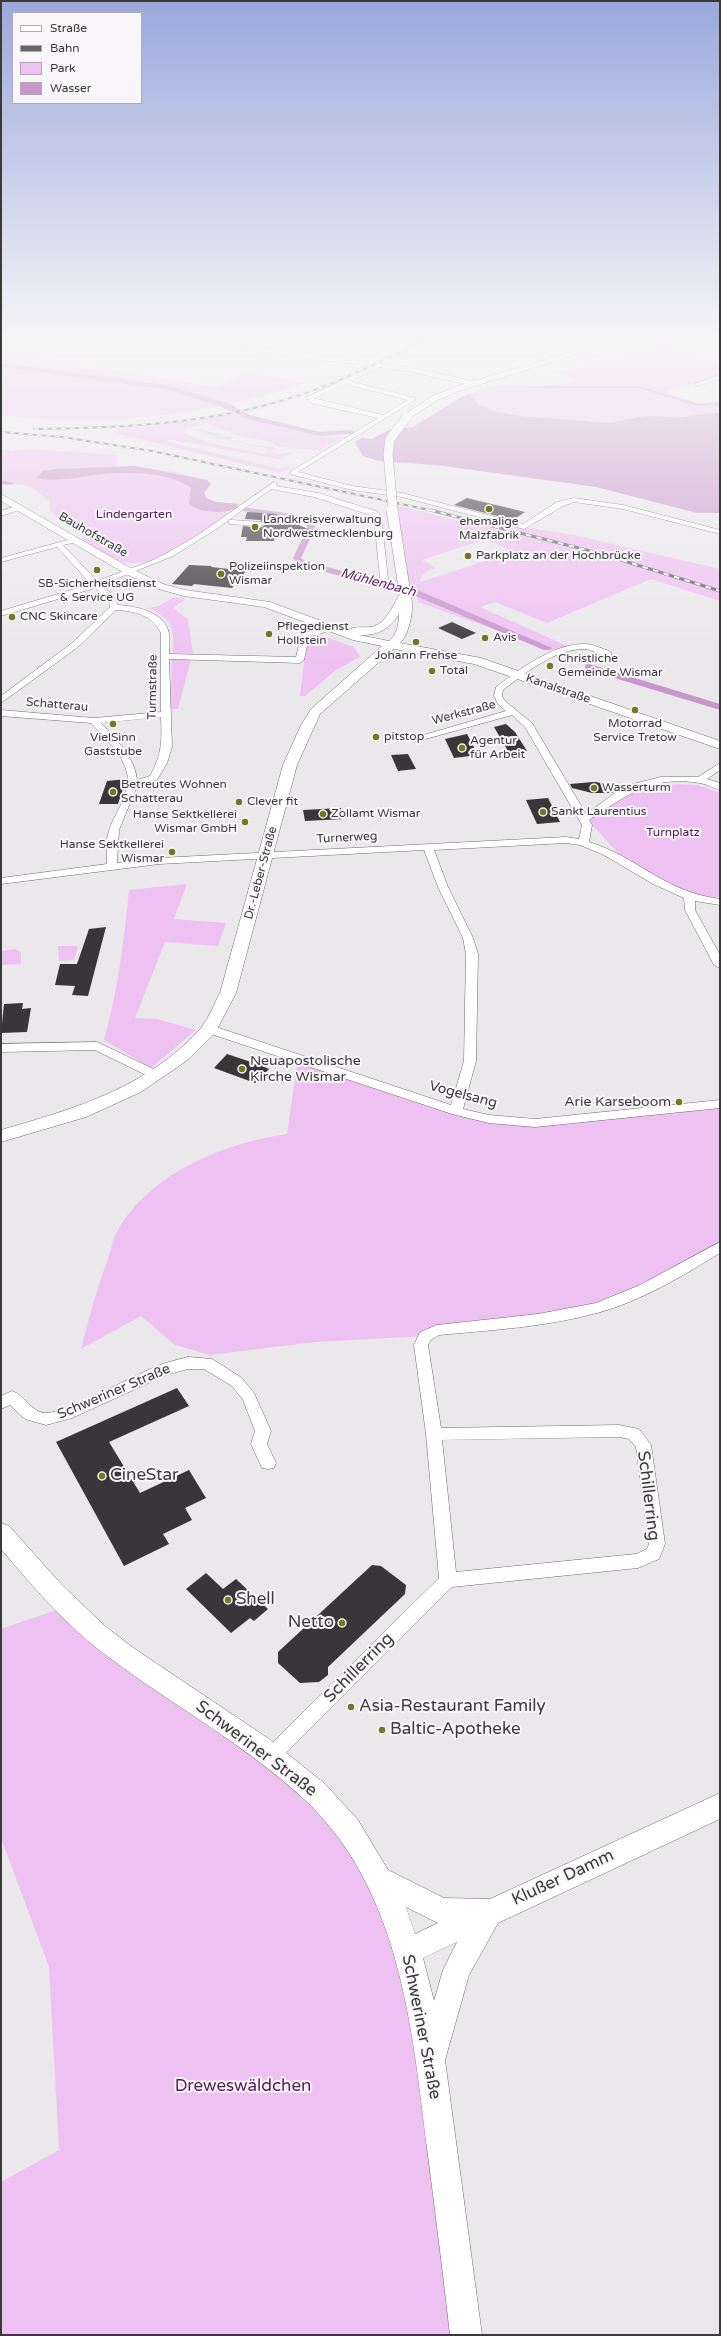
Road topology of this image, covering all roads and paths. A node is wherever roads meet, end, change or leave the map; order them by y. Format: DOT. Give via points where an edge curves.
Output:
graph roads {
  1 [pos="333,448"];
  2 [pos="389,448"];
  3 [pos="1,497"];
  4 [pos="20,507"];
  5 [pos="1,514"];
  6 [pos="232,522"];
  7 [pos="260,524"];
  8 [pos="720,532"];
  9 [pos="75,540"];
  10 [pos="59,545"];
  11 [pos="1,560"];
  12 [pos="153,563"];
  13 [pos="115,564"];
  14 [pos="130,572"];
  15 [pos="146,580"];
  16 [pos="97,585"];
  17 [pos="385,588"];
  18 [pos="405,594"];
  19 [pos="114,607"];
  20 [pos="1,614"];
  21 [pos="327,628"];
  22 [pos="392,646"];
  23 [pos="608,654"];
  24 [pos="166,656"];
  25 [pos="517,675"];
  26 [pos="1,700"];
  27 [pos="513,712"];
  28 [pos="1,713"];
  29 [pos="164,714"];
  30 [pos="94,720"];
  31 [pos="422,737"];
  32 [pos="720,745"];
  33 [pos="720,766"];
  34 [pos="700,780"];
  35 [pos="132,787"];
  36 [pos="720,787"];
  37 [pos="583,820"];
  38 [pos="584,842"];
  39 [pos="428,847"];
  40 [pos="266,855"];
  41 [pos="112,866"];
  42 [pos="1,881"];
  43 [pos="689,896"];
  44 [pos="720,902"];
  45 [pos="720,965"];
  46 [pos="209,1029"];
  47 [pos="1,1048"];
  48 [pos="156,1075"];
  49 [pos="720,1104"];
  50 [pos="456,1111"];
  51 [pos="1,1136"];
  52 [pos="720,1247"];
  53 [pos="1,1403"];
  54 [pos="434,1434"];
  55 [pos="268,1463"];
  56 [pos="1,1533"];
  57 [pos="448,1580"];
  58 [pos="271,1756"];
  59 [pos="720,1806"];
  60 [pos="379,1879"];
  61 [pos="489,1912"];
  62 [pos="408,1951"];
  63 [pos="430,2060"];
  64 [pos="466,2335"];
  1 -- 8 [label="street" via="292,473 352,488 402,495 524,527 560,504 574,500 624,507"];
  2 -- 18 [label="main road, Dr.-Leber-Straße, bridge" via="394,529"];
  3 -- 4 [label="main road, Bauhofstraße"];
  4 -- 5 [label="street"];
  4 -- 9 [label="main road, Bauhofstraße"];
  6 -- 7 [label="street"];
  9 -- 10 [label="street"];
  9 -- 13 [label="main road, Bauhofstraße"];
  10 -- 11 [label="street"];
  10 -- 16 [label="street, Bauhofstraße"];
  12 -- 13 [label="street"];
  12 -- 14 [label="street"];
  12 -- 15 [label="street"];
  12 -- 17 [label="street" via="194,541 272,485 315,495 373,513 378,517"];
  13 -- 14 [label="main road, Bauhofstraße"];
  14 -- 15 [label="main road"];
  14 -- 16 [label="street"];
  15 -- 21 [label="main road" via="178,592 266,604"];
  16 -- 19 [label="street, Bauhofstraße" via="113,601"];
  16 -- 20 [label="street"];
  18 -- 21 [label="main road" via="389,623 379,629 363,632"];
  18 -- 22 [label="main road, Dr.-Leber-Straße" via="404,630"];
  19 -- 24 [label="street, Turmstraße" via="145,613 159,621 165,633"];
  19 -- 26 [label="street" via="80,640"];
  21 -- 22 [label="main road"];
  21 -- 24 [label="street" via="305,635 300,660"];
  22 -- 25 [label="main road, Kanalstraße" via="454,656"];
  22 -- 40 [label="main road, Dr.-Leber-Straße" via="333,695 306,725 290,765"];
  23 -- 25 [label="street" via="587,647 572,648"];
  24 -- 29 [label="street, Turmstraße"];
  25 -- 27 [label="street" via="499,688 498,696"];
  25 -- 32 [label="main road, Kanalstraße"];
  27 -- 31 [label="street, Werkstraße"];
  27 -- 37 [label="street" via="529,725"];
  28 -- 30 [label="street, Schatterau"];
  29 -- 30 [label="street"];
  29 -- 35 [label="street, Turmstraße" via="167,747 162,763 154,778"];
  30 -- 35 [label="street, Schatterau" via="119,751 132,773"];
  33 -- 34 [label="street"];
  34 -- 36 [label="street"];
  34 -- 37 [label="street" via="678,779 628,790"];
  35 -- 41 [label="street" via="118,816 112,838"];
  37 -- 38 [label="street" via="587,825"];
  38 -- 39 [label="street, Turnerweg" via="566,840"];
  38 -- 43 [label="street" via="602,848 669,888"];
  39 -- 40 [label="street, Turnerweg"];
  39 -- 50 [label="street" via="443,887 468,938 472,954 470,1061"];
  40 -- 41 [label="street, Turnerweg" via="194,858"];
  40 -- 46 [label="main road, Dr.-Leber-Straße" via="228,993"];
  41 -- 42 [label="street, Turnerweg"];
  43 -- 44 [label="street"];
  43 -- 45 [label="street" via="690,910"];
  46 -- 48 [label="main road, Dr.-Leber-Straße" via="183,1055"];
  46 -- 50 [label="street, Vogelsang"];
  47 -- 48 [label="street" via="98,1046"];
  48 -- 51 [label="main road, Dr.-Leber-Straße" via="134,1088 80,1112"];
  49 -- 50 [label="street, Vogelsang" via="535,1123 489,1119"];
  52 -- 54 [label="street" via="637,1292 597,1308 558,1316 437,1330 425,1336 422,1345"];
  53 -- 55 [label="street, Schweriner Straße" via="12,1397 30,1415 46,1419 67,1414 162,1370 188,1363 206,1363 237,1382 249,1397 263,1431 259,1444"];
  54 -- 57 [label="street"];
  54 -- 57 [label="street, Schillerring" via="619,1430 634,1433 643,1445 657,1544 653,1554 638,1561"];
  56 -- 58 [label="main road, Schweriner Straße" via="69,1608 112,1646"];
  57 -- 58 [label="street, Schillerring"];
  58 -- 60 [label="main road, Schweriner Straße" via="338,1815 358,1842"];
  59 -- 61 [label="main road, Klußer Damm"];
  60 -- 61 [label="main road" via="442,1911"];
  60 -- 62 [label="main road, Schweriner Straße"];
  61 -- 62 [label="main road, Klußer Damm"];
  61 -- 63 [label="main road" via="457,1970"];
  62 -- 63 [label="main road, Schweriner Straße"];
  63 -- 64 [label="main road, Schweriner Straße"];
}
